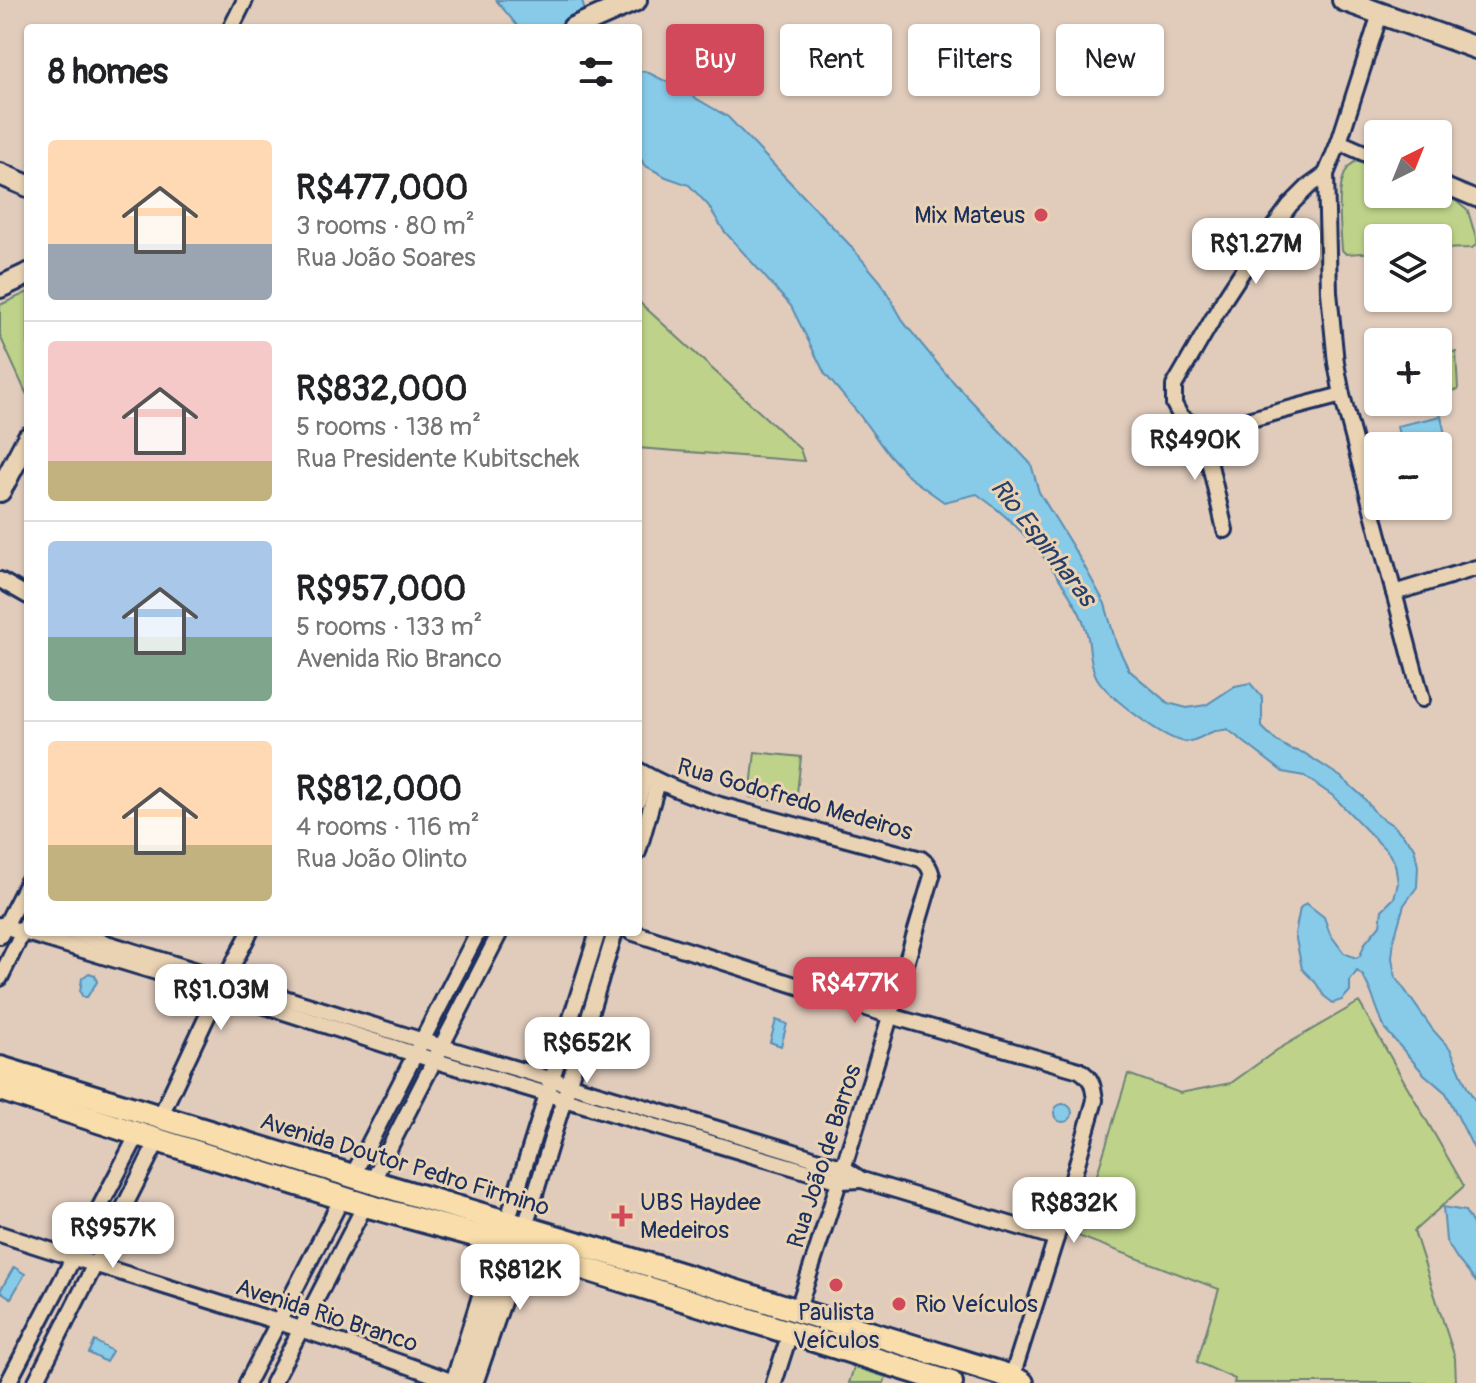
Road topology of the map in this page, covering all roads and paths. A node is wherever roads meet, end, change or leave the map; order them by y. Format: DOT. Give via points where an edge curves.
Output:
graph roads {
  1 [pos="245,0"];
  2 [pos="636,0"];
  3 [pos="1343,0"];
  4 [pos="1380,14"];
  5 [pos="233,24"];
  6 [pos="582,24"];
  7 [pos="1476,48"];
  8 [pos="1339,142"];
  9 [pos="1364,153"];
  10 [pos="0,174"];
  11 [pos="1326,174"];
  12 [pos="24,184"];
  13 [pos="1452,189"];
  14 [pos="1476,199"];
  15 [pos="24,263"];
  16 [pos="0,274"];
  17 [pos="24,276"];
  18 [pos="0,287"];
  19 [pos="1342,395"];
  20 [pos="1194,425"];
  21 [pos="24,446"];
  22 [pos="0,491"];
  23 [pos="1225,530"];
  24 [pos="1476,568"];
  25 [pos="0,580"];
  26 [pos="1394,593"];
  27 [pos="24,594"];
  28 [pos="1422,699"];
  29 [pos="647,775"];
  30 [pos="642,818"];
  31 [pos="932,876"];
  32 [pos="24,888"];
  33 [pos="3,922"];
  34 [pos="24,924"];
  35 [pos="24,928"];
  36 [pos="65,936"];
  37 [pos="82,936"];
  38 [pos="248,936"];
  39 [pos="476,936"];
  40 [pos="498,936"];
  41 [pos="597,936"];
  42 [pos="614,936"];
  43 [pos="642,936"];
  44 [pos="0,978"];
  45 [pos="222,985"];
  46 [pos="891,1016"];
  47 [pos="423,1040"];
  48 [pos="443,1047"];
  49 [pos="416,1054"];
  50 [pos="436,1061"];
  51 [pos="0,1068"];
  52 [pos="549,1086"];
  53 [pos="0,1089"];
  54 [pos="566,1091"];
  55 [pos="152,1130"];
  56 [pos="842,1175"];
  57 [pos="363,1179"];
  58 [pos="343,1196"];
  59 [pos="365,1205"];
  60 [pos="0,1234"];
  61 [pos="513,1234"];
  62 [pos="1056,1238"];
  63 [pos="74,1259"];
  64 [pos="94,1265"];
  65 [pos="797,1311"];
  66 [pos="278,1321"];
  67 [pos="302,1329"];
  68 [pos="790,1333"];
  69 [pos="1017,1380"];
  70 [pos="8,1383"];
  71 [pos="35,1383"];
  72 [pos="247,1383"];
  73 [pos="273,1383"];
  74 [pos="456,1383"];
  75 [pos="472,1383"];
  76 [pos="774,1383"];
  77 [pos="951,1383"];
  1 -- 5 [label="street"];
  2 -- 6 [label="street"];
  3 -- 4 [label="street"];
  4 -- 7 [label="street"];
  4 -- 8 [label="street"];
  8 -- 9 [label="street"];
  8 -- 11 [label="street"];
  10 -- 12 [label="street"];
  11 -- 19 [label="street" via="1329,292"];
  11 -- 20 [label="street" via="1290,205 1255,252 1174,386 1174,404"];
  13 -- 14 [label="street"];
  15 -- 16 [label="street"];
  17 -- 18 [label="street"];
  19 -- 20 [label="street" via="1213,429"];
  19 -- 26 [label="street"];
  20 -- 23 [label="street" via="1210,465"];
  21 -- 22 [label="street"];
  24 -- 26 [label="street"];
  25 -- 27 [label="street"];
  26 -- 28 [label="street"];
  29 -- 30 [label="street"];
  29 -- 31 [label="street, Rua Godofredo Medeiros" via="720,805 921,859"];
  31 -- 46 [label="street, Rua João de Barros"];
  32 -- 33 [label="street"];
  33 -- 34 [label="street"];
  35 -- 44 [label="street"];
  36 -- 45 [label="street"];
  37 -- 45 [label="street"];
  38 -- 45 [label="street"];
  39 -- 47 [label="street"];
  40 -- 48 [label="street"];
  41 -- 52 [label="street"];
  42 -- 54 [label="street"];
  43 -- 46 [label="street"];
  45 -- 47 [label="street"];
  45 -- 49 [label="street"];
  45 -- 55 [label="street"];
  46 -- 56 [label="street, Rua João de Barros"];
  46 -- 62 [label="street" via="1079,1070 1093,1083 1095,1100"];
  47 -- 48 [label="street"];
  47 -- 49 [label="street"];
  48 -- 50 [label="street"];
  48 -- 52 [label="street"];
  49 -- 50 [label="street"];
  49 -- 57 [label="street"];
  50 -- 52 [label="street"];
  50 -- 57 [label="street"];
  51 -- 55 [label="main road, Avenida Doutor Pedro Firmino"];
  52 -- 54 [label="street"];
  52 -- 61 [label="street"];
  53 -- 55 [label="main road, Avenida Doutor Pedro Firmino"];
  54 -- 56 [label="street"];
  54 -- 61 [label="street"];
  55 -- 57 [label="main road, Avenida Doutor Pedro Firmino"];
  55 -- 58 [label="main road, Avenida Doutor Pedro Firmino"];
  55 -- 63 [label="street"];
  55 -- 64 [label="street"];
  56 -- 62 [label="street"];
  56 -- 65 [label="street, Rua João de Barros"];
  57 -- 61 [label="main road, Avenida Doutor Pedro Firmino"];
  58 -- 59 [label="main road, Avenida Doutor Pedro Firmino"];
  58 -- 66 [label="street"];
  59 -- 61 [label="main road, Avenida Doutor Pedro Firmino"];
  59 -- 67 [label="street"];
  60 -- 63 [label="street, Avenida Rio Branco"];
  61 -- 65 [label="main road, Avenida Doutor Pedro Firmino"];
  61 -- 68 [label="main road, Avenida Doutor Pedro Firmino"];
  61 -- 74 [label="street"];
  61 -- 75 [label="street"];
  62 -- 69 [label="street"];
  63 -- 64 [label="street, Avenida Rio Branco"];
  63 -- 70 [label="street"];
  64 -- 66 [label="street, Avenida Rio Branco"];
  64 -- 71 [label="street"];
  65 -- 69 [label="main road, Avenida Doutor Pedro Firmino"];
  66 -- 67 [label="street, Avenida Rio Branco"];
  66 -- 72 [label="street"];
  67 -- 73 [label="street"];
  67 -- 74 [label="street, Avenida Rio Branco"];
  68 -- 76 [label="street"];
  68 -- 77 [label="main road, Avenida Doutor Pedro Firmino"];
}
